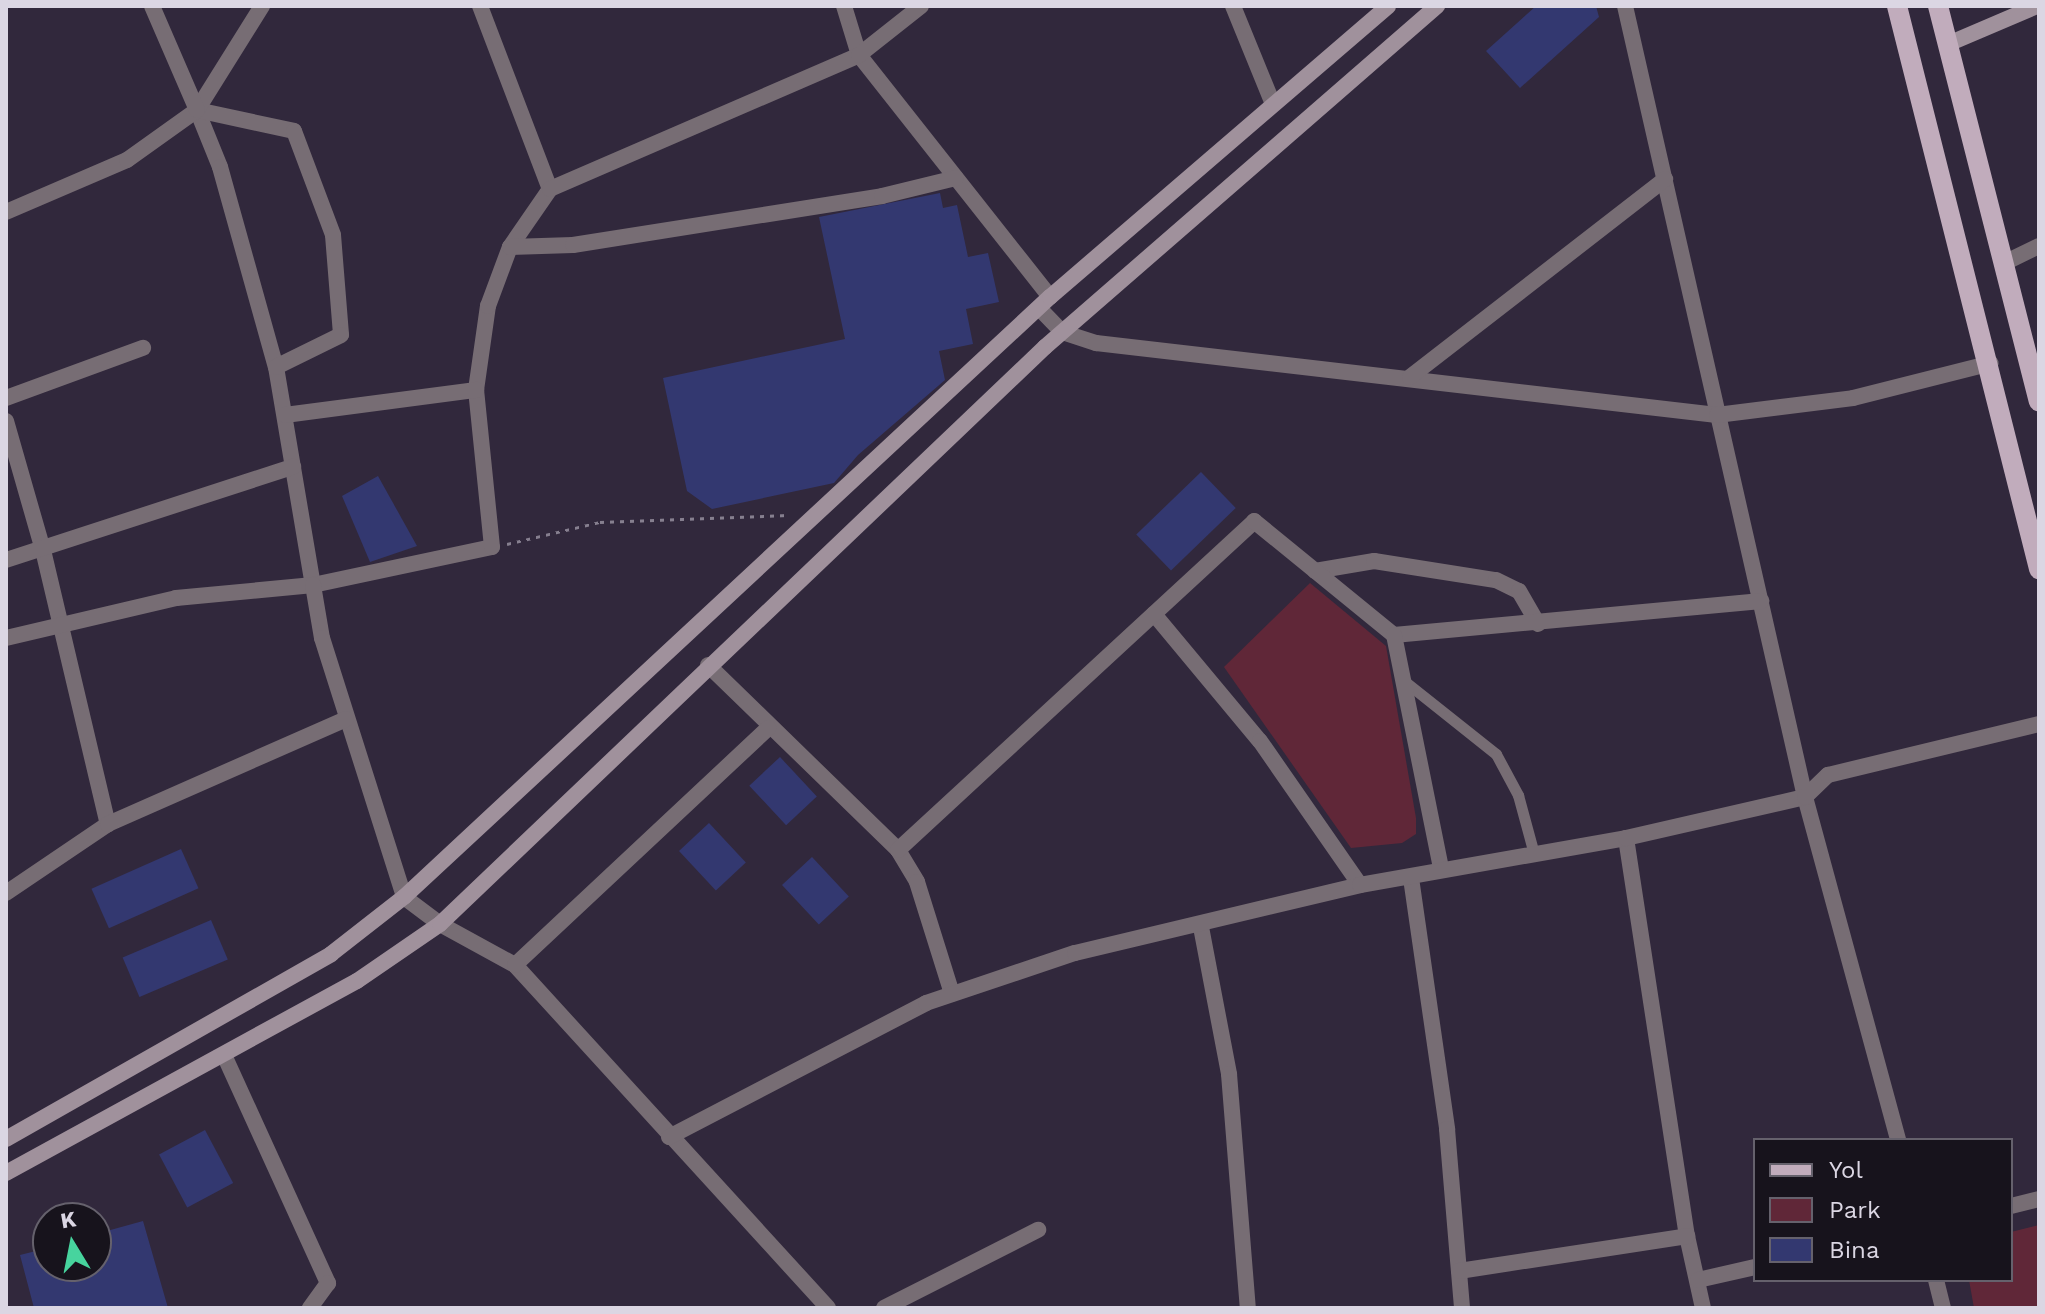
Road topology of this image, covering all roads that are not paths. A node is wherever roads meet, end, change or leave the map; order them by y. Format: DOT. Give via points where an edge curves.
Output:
graph roads {
  1 [pos="152,6"];
  2 [pos="262,6"];
  3 [pos="480,6"];
  4 [pos="844,6"];
  5 [pos="921,6"];
  6 [pos="1233,6"];
  7 [pos="1388,6"];
  8 [pos="1437,6"];
  9 [pos="1625,6"];
  10 [pos="1897,6"];
  11 [pos="1938,6"];
  12 [pos="2037,6"];
  13 [pos="1948,44"];
  14 [pos="859,55"];
  15 [pos="1273,104"];
  16 [pos="197,110"];
  17 [pos="956,178"];
  18 [pos="1665,179"];
  19 [pos="550,189"];
  20 [pos="6,212"];
  21 [pos="2039,246"];
  22 [pos="510,247"];
  23 [pos="2004,263"];
  24 [pos="1044,303"];
  25 [pos="1062,332"];
  26 [pos="143,348"];
  27 [pos="1991,363"];
  28 [pos="276,367"];
  29 [pos="1410,377"];
  30 [pos="2038,389"];
  31 [pos="476,390"];
  32 [pos="6,398"];
  33 [pos="285,415"];
  34 [pos="1717,415"];
  35 [pos="6,421"];
  36 [pos="293,467"];
  37 [pos="43,550"];
  38 [pos="6,560"];
  39 [pos="2039,569"];
  40 [pos="1315,571"];
  41 [pos="313,585"];
  42 [pos="1761,601"];
  43 [pos="1154,614"];
  44 [pos="1538,624"];
  45 [pos="61,625"];
  46 [pos="1394,635"];
  47 [pos="6,638"];
  48 [pos="708,665"];
  49 [pos="1403,680"];
  50 [pos="346,719"];
  51 [pos="2039,724"];
  52 [pos="768,728"];
  53 [pos="1805,797"];
  54 [pos="108,824"];
  55 [pos="1626,838"];
  56 [pos="898,850"];
  57 [pos="1534,854"];
  58 [pos="1441,869"];
  59 [pos="1411,878"];
  60 [pos="1360,885"];
  61 [pos="6,893"];
  62 [pos="404,897"];
  63 [pos="440,924"];
  64 [pos="1201,927"];
  65 [pos="515,965"];
  66 [pos="952,994"];
  67 [pos="224,1055"];
  68 [pos="669,1137"];
  69 [pos="1897,1138"];
  70 [pos="6,1139"];
  71 [pos="6,1173"];
  72 [pos="2039,1199"];
  73 [pos="2013,1206"];
  74 [pos="1038,1230"];
  75 [pos="1687,1236"];
  76 [pos="1753,1267"];
  77 [pos="1459,1271"];
  78 [pos="1698,1280"];
  79 [pos="1936,1282"];
  80 [pos="310,1308"];
  81 [pos="828,1308"];
  82 [pos="884,1308"];
  83 [pos="1248,1308"];
  84 [pos="1462,1308"];
  85 [pos="1703,1308"];
  86 [pos="1943,1308"];
  1 -- 16 [label="street"];
  2 -- 16 [label="street"];
  3 -- 19 [label="street"];
  4 -- 14 [label="street"];
  5 -- 14 [label="street"];
  6 -- 15 [label="street"];
  7 -- 15 [label="main road"];
  8 -- 25 [label="main road"];
  9 -- 18 [label="street"];
  10 -- 27 [label="main road"];
  11 -- 13 [label="main road"];
  12 -- 13 [label="main road"];
  13 -- 23 [label="main road"];
  14 -- 17 [label="street"];
  14 -- 19 [label="street"];
  15 -- 24 [label="main road"];
  16 -- 20 [label="street" via="127,160"];
  16 -- 28 [label="street" via="220,167"];
  16 -- 28 [label="street" via="294,131 333,235 341,335"];
  17 -- 22 [label="street" via="882,196 573,245"];
  17 -- 24 [label="street"];
  18 -- 29 [label="street"];
  18 -- 34 [label="street"];
  19 -- 22 [label="street"];
  21 -- 23 [label="street"];
  22 -- 31 [label="street" via="488,306"];
  23 -- 30 [label="main road"];
  24 -- 25 [label="street"];
  24 -- 62 [label="main road"];
  25 -- 29 [label="street" via="1096,343"];
  25 -- 48 [label="main road"];
  26 -- 32 [label="street"];
  27 -- 34 [label="street" via="1853,398"];
  27 -- 39 [label="main road"];
  28 -- 33 [label="street"];
  29 -- 34 [label="street"];
  31 -- 33 [label="street"];
  31 -- 41 [label="street" via="492,547"];
  33 -- 36 [label="street"];
  34 -- 42 [label="street"];
  35 -- 37 [label="street"];
  36 -- 37 [label="street"];
  36 -- 41 [label="street"];
  37 -- 38 [label="street"];
  37 -- 45 [label="street"];
  40 -- 43 [label="street" via="1254,521"];
  40 -- 44 [label="street" via="1374,561 1496,580 1519,591"];
  40 -- 46 [label="street"];
  41 -- 45 [label="street" via="176,598"];
  41 -- 50 [label="street"];
  42 -- 44 [label="street"];
  42 -- 53 [label="street"];
  43 -- 56 [label="street"];
  43 -- 60 [label="street" via="1260,741"];
  44 -- 46 [label="street"];
  45 -- 47 [label="street"];
  45 -- 54 [label="street"];
  46 -- 49 [label="street"];
  48 -- 52 [label="street"];
  48 -- 63 [label="main road"];
  49 -- 57 [label="lane" via="1496,754 1518,795"];
  49 -- 58 [label="street"];
  50 -- 54 [label="street"];
  50 -- 62 [label="street"];
  51 -- 53 [label="street" via="1828,775"];
  52 -- 56 [label="street"];
  52 -- 65 [label="street"];
  53 -- 55 [label="street"];
  53 -- 69 [label="street"];
  54 -- 61 [label="street"];
  55 -- 57 [label="street"];
  55 -- 75 [label="street"];
  56 -- 66 [label="street" via="917,882"];
  57 -- 58 [label="street"];
  58 -- 59 [label="street"];
  59 -- 60 [label="street"];
  59 -- 77 [label="street" via="1447,1129"];
  60 -- 64 [label="street"];
  62 -- 63 [label="street"];
  62 -- 70 [label="main road" via="331,954"];
  63 -- 65 [label="street"];
  63 -- 67 [label="main road" via="357,981"];
  64 -- 66 [label="street" via="1075,953"];
  64 -- 83 [label="street" via="1229,1074"];
  65 -- 68 [label="street"];
  66 -- 68 [label="street"];
  67 -- 71 [label="main road"];
  67 -- 80 [label="street" via="328,1283"];
  68 -- 81 [label="street"];
  72 -- 73 [label="street"];
  74 -- 82 [label="street"];
  75 -- 77 [label="street"];
  75 -- 78 [label="street"];
  76 -- 78 [label="street"];
  77 -- 84 [label="street"];
  78 -- 85 [label="street"];
  79 -- 86 [label="street"];
}
